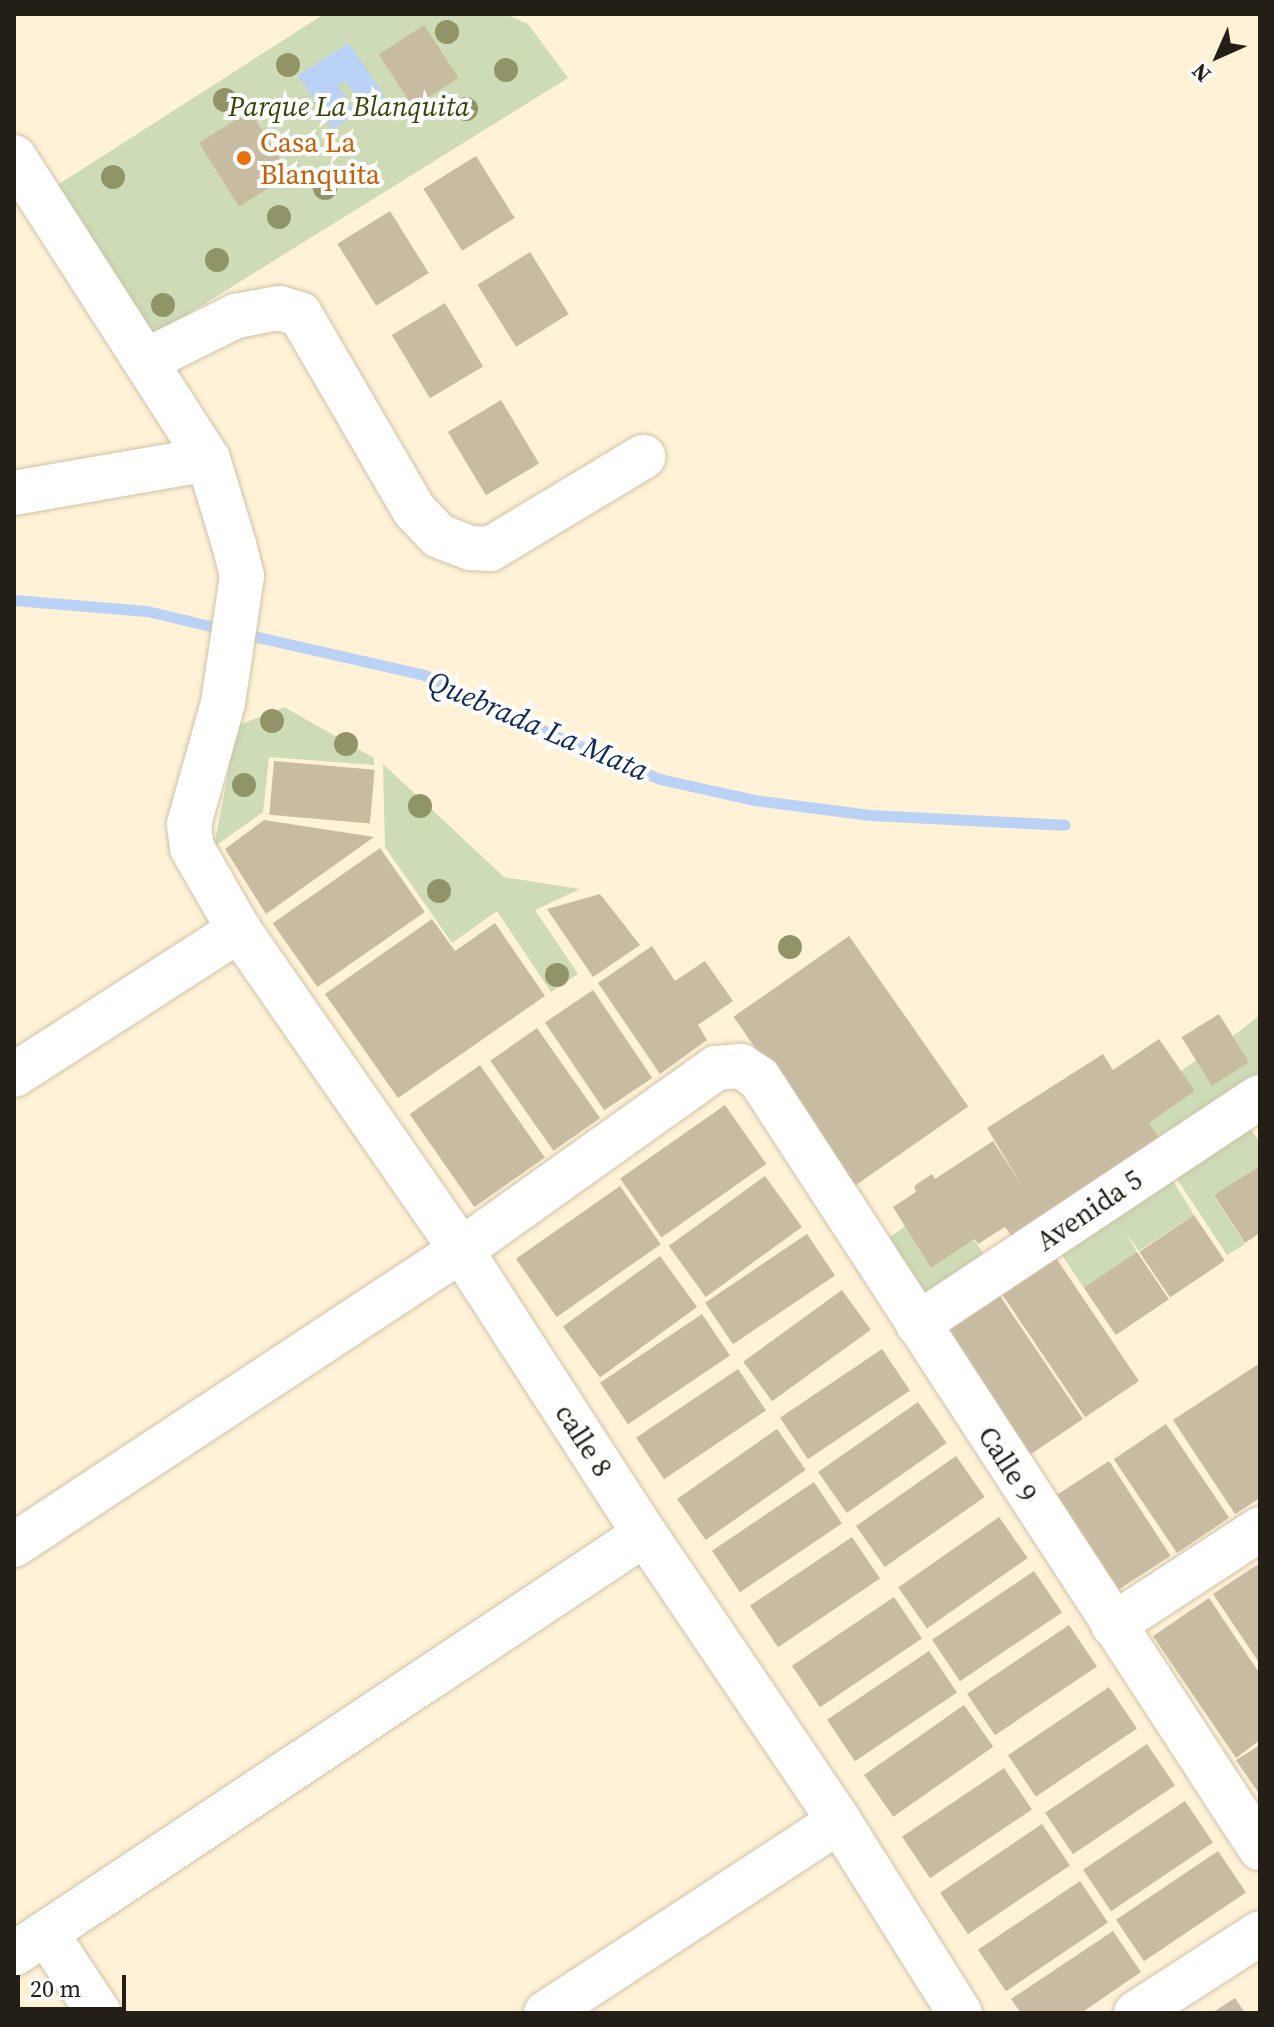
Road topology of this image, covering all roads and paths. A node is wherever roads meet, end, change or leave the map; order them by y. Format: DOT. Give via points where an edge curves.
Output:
graph roads {
  1 [pos="14,157"];
  2 [pos="145,361"];
  3 [pos="643,457"];
  4 [pos="208,459"];
  5 [pos="14,493"];
  6 [pos="239,930"];
  7 [pos="14,1075"];
  8 [pos="1260,1097"];
  9 [pos="461,1250"];
  10 [pos="918,1324"];
  11 [pos="1260,1529"];
  12 [pos="645,1534"];
  13 [pos="14,1545"];
  14 [pos="1113,1625"];
  15 [pos="839,1821"];
  16 [pos="1260,1848"];
  17 [pos="1260,1933"];
  18 [pos="30,1943"];
  19 [pos="99,2013"];
  20 [pos="546,2013"];
  21 [pos="960,2013"];
  22 [pos="1136,2013"];
  1 -- 2 [label="street"];
  2 -- 3 [label="street" via="236,316 279,308 300,314 414,510 439,536 471,548 490,549"];
  2 -- 4 [label="street"];
  4 -- 5 [label="street"];
  4 -- 6 [label="street, calle 8" via="242,576 223,703 189,824 192,848"];
  6 -- 7 [label="street"];
  6 -- 9 [label="street, calle 8"];
  8 -- 10 [label="street, Avenida 5"];
  9 -- 10 [label="street, Calle 9" via="716,1068 741,1066 759,1078"];
  9 -- 12 [label="street, calle 8"];
  9 -- 13 [label="street"];
  10 -- 14 [label="street, Calle 9"];
  11 -- 14 [label="street"];
  12 -- 15 [label="street, calle 8"];
  12 -- 18 [label="street"];
  14 -- 16 [label="street, Calle 9"];
  15 -- 20 [label="street"];
  15 -- 21 [label="street, calle 8"];
  17 -- 22 [label="street"];
  18 -- 19 [label="street"];
}
